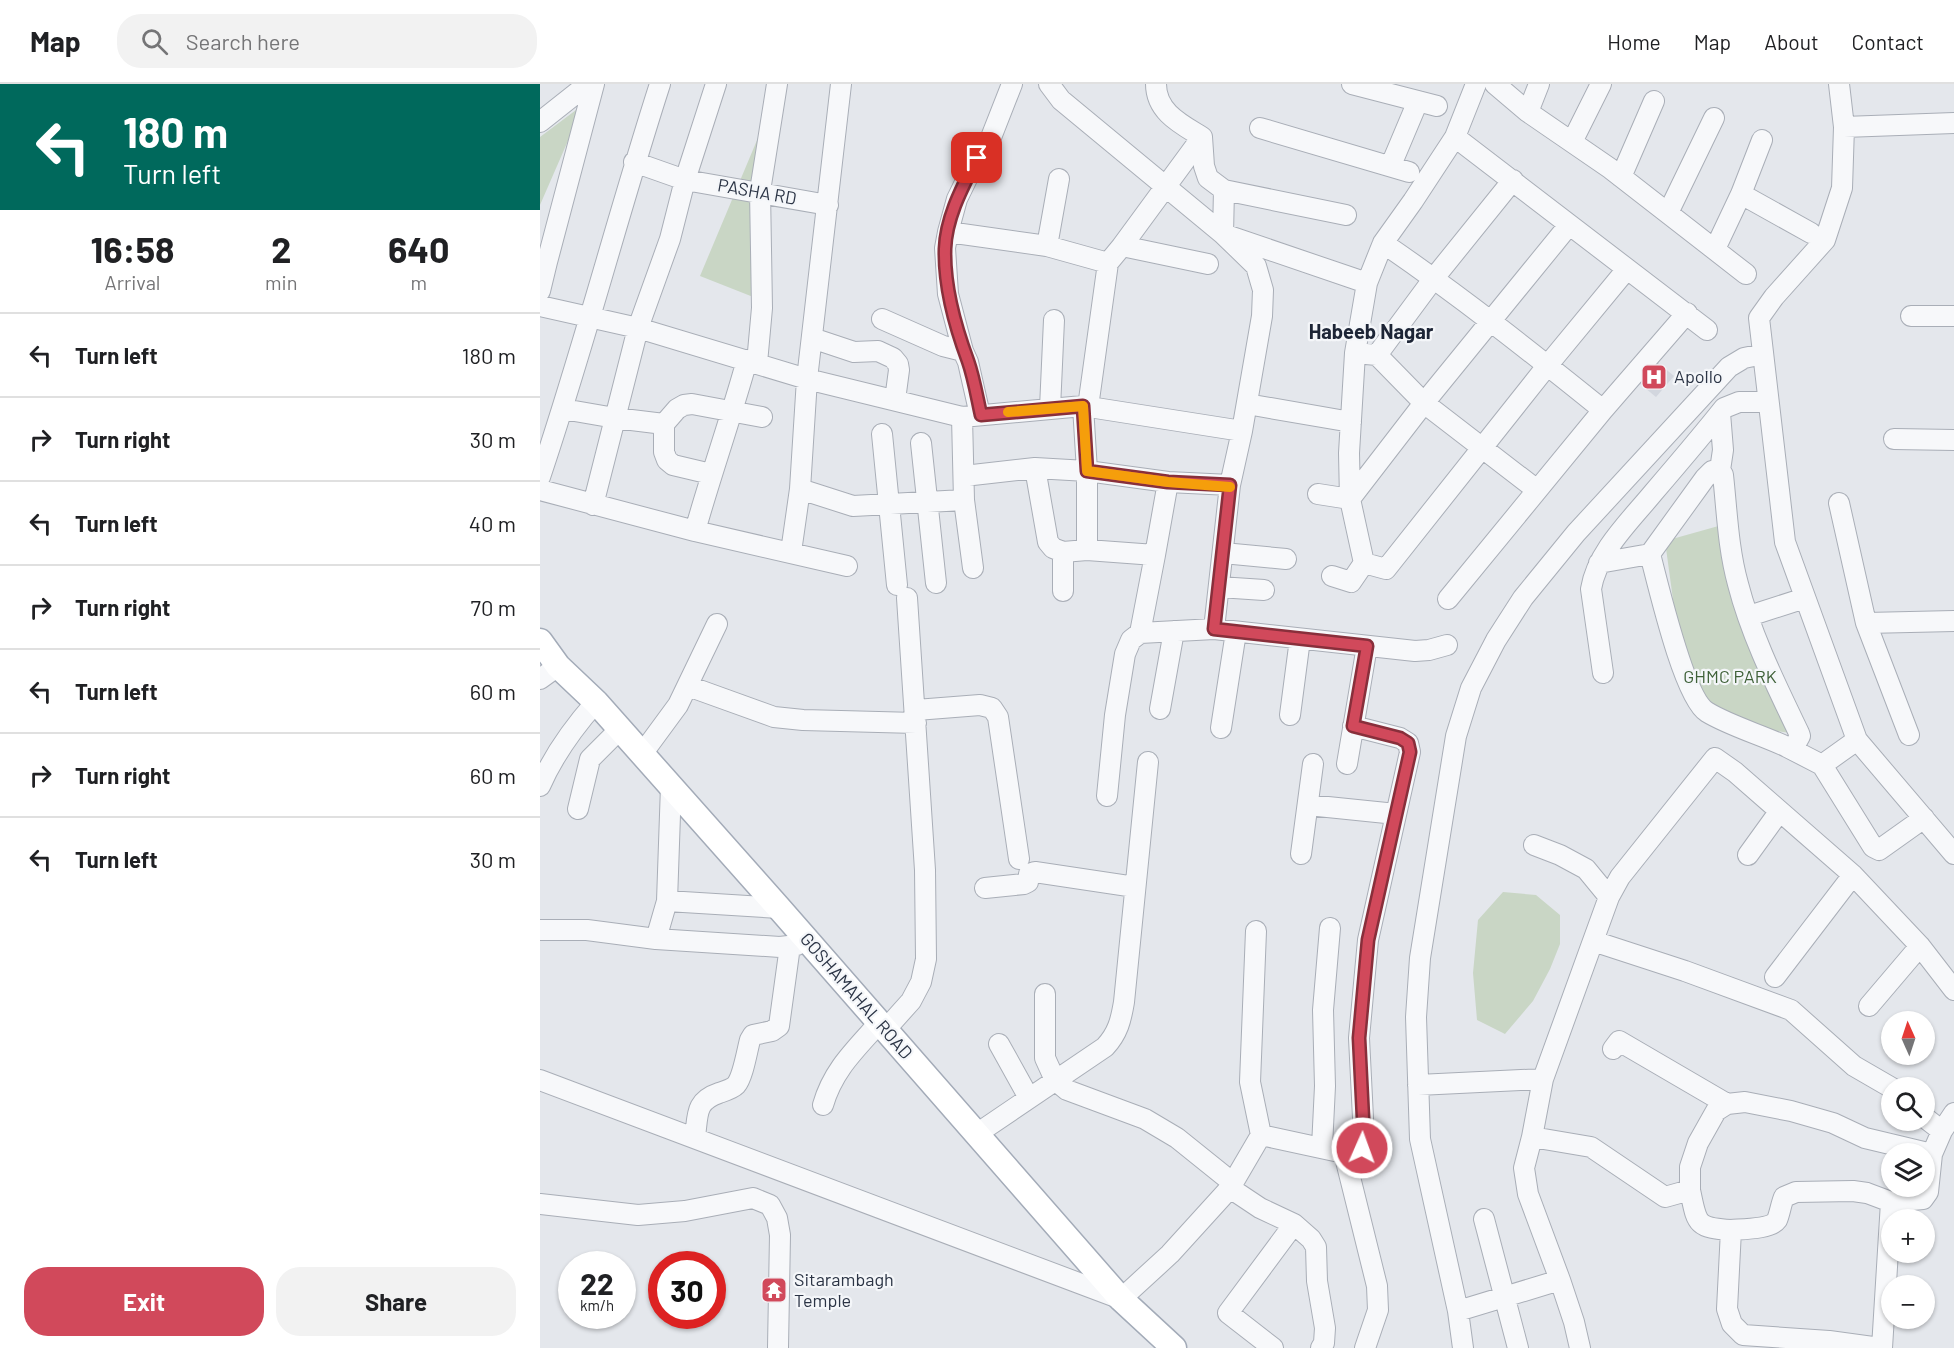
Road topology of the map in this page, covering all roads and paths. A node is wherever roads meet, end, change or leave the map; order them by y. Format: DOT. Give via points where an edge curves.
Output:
graph roads {
  1 [pos="588,84"];
  2 [pos="594,84"];
  3 [pos="660,84"];
  4 [pos="716,84"];
  5 [pos="777,84"];
  6 [pos="841,84"];
  7 [pos="1012,84"];
  8 [pos="1049,84"];
  9 [pos="1156,84"];
  10 [pos="1352,84"];
  11 [pos="1476,84"];
  12 [pos="1495,84"];
  13 [pos="1539,84"];
  14 [pos="1601,84"];
  15 [pos="1839,84"];
  16 [pos="1654,101"];
  17 [pos="1528,112"];
  18 [pos="1714,118"];
  19 [pos="540,122"];
  20 [pos="1954,123"];
  21 [pos="1844,127"];
  22 [pos="1260,128"];
  23 [pos="1455,136"];
  24 [pos="1202,137"];
  25 [pos="1762,140"];
  26 [pos="1572,142"];
  27 [pos="634,162"];
  28 [pos="1621,177"];
  29 [pos="1059,179"];
  30 [pos="685,180"];
  31 [pos="1513,180"];
  32 [pos="1165,186"];
  33 [pos="1224,190"];
  34 [pos="759,191"];
  35 [pos="1741,194"];
  36 [pos="828,205"];
  37 [pos="1668,213"];
  38 [pos="1346,215"];
  39 [pos="1569,225"];
  40 [pos="948,232"];
  41 [pos="1811,233"];
  42 [pos="1222,234"];
  43 [pos="1383,243"];
  44 [pos="1047,246"];
  45 [pos="1122,246"];
  46 [pos="1715,249"];
  47 [pos="543,261"];
  48 [pos="1108,263"];
  49 [pos="1208,264"];
  50 [pos="1627,269"];
  51 [pos="1746,274"];
  52 [pos="1434,278"];
  53 [pos="1367,284"];
  54 [pos="540,291"];
  55 [pos="540,306"];
  56 [pos="1687,313"];
  57 [pos="1911,316"];
  58 [pos="1954,316"];
  59 [pos="589,318"];
  60 [pos="882,319"];
  61 [pos="1054,320"];
  62 [pos="1492,321"];
  63 [pos="638,328"];
  64 [pos="1707,330"];
  65 [pos="812,338"];
  66 [pos="963,351"];
  67 [pos="1355,353"];
  68 [pos="1762,354"];
  69 [pos="1377,355"];
  70 [pos="752,361"];
  71 [pos="1547,366"];
  72 [pos="807,379"];
  73 [pos="895,400"];
  74 [pos="1768,402"];
  75 [pos="1424,403"];
  76 [pos="1247,404"];
  77 [pos="1086,406"];
  78 [pos="1050,408"];
  79 [pos="563,409"];
  80 [pos="1603,410"];
  81 [pos="733,412"];
  82 [pos="1720,413"];
  83 [pos="971,416"];
  84 [pos="762,417"];
  85 [pos="615,418"];
  86 [pos="1351,422"];
  87 [pos="664,424"];
  88 [pos="1242,431"];
  89 [pos="882,435"];
  90 [pos="1894,439"];
  91 [pos="1954,440"];
  92 [pos="921,443"];
  93 [pos="1484,447"];
  94 [pos="1035,468"];
  95 [pos="1720,470"];
  96 [pos="1087,471"];
  97 [pos="711,474"];
  98 [pos="964,476"];
  99 [pos="540,477"];
  100 [pos="1168,482"];
  101 [pos="1230,485"];
  102 [pos="800,489"];
  103 [pos="540,490"];
  104 [pos="1537,490"];
  105 [pos="1318,494"];
  106 [pos="1350,499"];
  107 [pos="964,500"];
  108 [pos="927,502"];
  109 [pos="1839,502"];
  110 [pos="889,504"];
  111 [pos="593,505"];
  112 [pos="695,531"];
  113 [pos="1087,550"];
  114 [pos="791,552"];
  115 [pos="1063,552"];
  116 [pos="1222,552"];
  117 [pos="1650,554"];
  118 [pos="1155,555"];
  119 [pos="1286,559"];
  120 [pos="1599,563"];
  121 [pos="847,566"];
  122 [pos="973,568"];
  123 [pos="1360,568"];
  124 [pos="1332,576"];
  125 [pos="936,583"];
  126 [pos="1219,587"];
  127 [pos="1264,590"];
  128 [pos="1063,591"];
  129 [pos="1805,598"];
  130 [pos="1448,599"];
  131 [pos="1749,615"];
  132 [pos="1954,621"];
  133 [pos="1866,623"];
  134 [pos="717,624"];
  135 [pos="1214,629"];
  136 [pos="1174,632"];
  137 [pos="1236,632"];
  138 [pos="1140,633"];
  139 [pos="1300,639"];
  140 [pos="540,642"];
  141 [pos="1447,645"];
  142 [pos="1367,646"];
  143 [pos="549,672"];
  144 [pos="1604,673"];
  145 [pos="688,686"];
  146 [pos="596,702"];
  147 [pos="1160,709"];
  148 [pos="1290,715"];
  149 [pos="916,716"];
  150 [pos="1353,726"];
  151 [pos="1221,728"];
  152 [pos="620,729"];
  153 [pos="1909,735"];
  154 [pos="1857,740"];
  155 [pos="1787,747"];
  156 [pos="642,754"];
  157 [pos="1148,762"];
  158 [pos="545,763"];
  159 [pos="1313,764"];
  160 [pos="1347,764"];
  161 [pos="1822,765"];
  162 [pos="540,786"];
  163 [pos="671,786"];
  164 [pos="1107,796"];
  165 [pos="1308,805"];
  166 [pos="578,809"];
  167 [pos="1779,812"];
  168 [pos="1396,814"];
  169 [pos="1924,818"];
  170 [pos="1534,845"];
  171 [pos="1301,854"];
  172 [pos="1954,854"];
  173 [pos="1748,855"];
  174 [pos="1019,859"];
  175 [pos="1853,876"];
  176 [pos="1135,887"];
  177 [pos="986,888"];
  178 [pos="1610,897"];
  179 [pos="666,901"];
  180 [pos="779,908"];
  181 [pos="1330,928"];
  182 [pos="540,930"];
  183 [pos="1256,931"];
  184 [pos="656,939"];
  185 [pos="1593,941"];
  186 [pos="797,942"];
  187 [pos="1920,946"];
  188 [pos="1775,977"];
  189 [pos="1954,990"];
  190 [pos="1045,994"];
  191 [pos="1869,1006"];
  192 [pos="882,1027"];
  193 [pos="999,1044"];
  194 [pos="1613,1048"];
  195 [pos="1543,1079"];
  196 [pos="540,1080"];
  197 [pos="1055,1080"];
  198 [pos="1881,1082"];
  199 [pos="1418,1085"];
  200 [pos="1029,1098"];
  201 [pos="1727,1104"];
  202 [pos="823,1105"];
  203 [pos="1954,1113"];
  204 [pos="1935,1126"];
  205 [pos="1942,1131"];
  206 [pos="978,1133"];
  207 [pos="1261,1135"];
  208 [pos="695,1137"];
  209 [pos="1532,1137"];
  210 [pos="1886,1143"];
  211 [pos="1935,1147"];
  212 [pos="1322,1148"];
  213 [pos="1344,1154"];
  214 [pos="1230,1188"];
  215 [pos="1690,1190"];
  216 [pos="1924,1197"];
  217 [pos="1891,1202"];
  218 [pos="540,1204"];
  219 [pos="1484,1219"];
  220 [pos="1294,1224"];
  221 [pos="1731,1230"];
  222 [pos="1560,1280"];
  223 [pos="1506,1298"];
  224 [pos="1121,1299"];
  225 [pos="1458,1311"];
  226 [pos="778,1348"];
  227 [pos="1174,1348"];
  228 [pos="1273,1348"];
  229 [pos="1321,1348"];
  230 [pos="1365,1348"];
  231 [pos="1463,1348"];
  232 [pos="1518,1348"];
  233 [pos="1580,1348"];
  234 [pos="1881,1348"];
  1 -- 19 [label="street"];
  2 -- 47 [label="street"];
  3 -- 27 [label="street"];
  4 -- 30 [label="street"];
  5 -- 34 [label="street"];
  6 -- 36 [label="street"];
  7 -- 40 [label="street" via="990,141 957,199"];
  8 -- 32 [label="street" via="1061,100"];
  9 -- 24 [label="street" via="1156,95 1169,116"];
  10 -- 22 [label="street" via="1428,103 1400,169"];
  11 -- 23 [label="street"];
  12 -- 17 [label="street"];
  13 -- 17 [label="street"];
  14 -- 26 [label="street"];
  15 -- 21 [label="street"];
  16 -- 28 [label="street"];
  17 -- 26 [label="street"];
  18 -- 37 [label="street"];
  20 -- 21 [label="street"];
  21 -- 68 [label="street" via="1842,188 1825,240 1759,318"];
  23 -- 31 [label="street"];
  23 -- 43 [label="street"];
  24 -- 32 [label="street"];
  24 -- 33 [label="street" via="1208,178"];
  25 -- 35 [label="street"];
  26 -- 28 [label="street"];
  27 -- 30 [label="street, PASHA RD"];
  27 -- 59 [label="street"];
  28 -- 37 [label="street"];
  29 -- 44 [label="street"];
  30 -- 34 [label="street, PASHA RD"];
  30 -- 63 [label="street" via="670,239"];
  31 -- 39 [label="street"];
  31 -- 52 [label="street"];
  32 -- 42 [label="street"];
  32 -- 45 [label="street"];
  33 -- 38 [label="street"];
  33 -- 42 [label="street"];
  34 -- 36 [label="street, PASHA RD"];
  34 -- 70 [label="street" via="762,308"];
  35 -- 41 [label="street"];
  35 -- 46 [label="street"];
  36 -- 65 [label="street"];
  37 -- 46 [label="street"];
  39 -- 50 [label="street"];
  39 -- 62 [label="street"];
  40 -- 44 [label="street"];
  40 -- 66 [label="street" via="948,294"];
  42 -- 53 [label="street"];
  42 -- 76 [label="street" via="1256,266 1263,290"];
  43 -- 52 [label="street"];
  43 -- 53 [label="street"];
  44 -- 48 [label="street"];
  45 -- 48 [label="street"];
  45 -- 49 [label="street"];
  46 -- 51 [label="street"];
  47 -- 54 [label="street"];
  48 -- 77 [label="street"];
  50 -- 56 [label="street"];
  50 -- 71 [label="street"];
  52 -- 62 [label="street"];
  52 -- 69 [label="street"];
  53 -- 67 [label="street"];
  55 -- 59 [label="street"];
  56 -- 64 [label="street"];
  56 -- 80 [label="street"];
  57 -- 58 [label="street"];
  59 -- 63 [label="street"];
  59 -- 79 [label="street"];
  60 -- 66 [label="street"];
  61 -- 78 [label="street"];
  62 -- 71 [label="street"];
  62 -- 75 [label="street"];
  63 -- 70 [label="street"];
  63 -- 85 [label="street"];
  65 -- 72 [label="street"];
  65 -- 73 [label="street" via="854,352 878,351 893,358 899,370"];
  66 -- 83 [label="street" via="968,362"];
  67 -- 69 [label="street"];
  67 -- 86 [label="street"];
  68 -- 74 [label="street"];
  68 -- 199 [label="street" via="1744,358 1729,368 1576,533 1523,598 1471,688 1456,736 1420,958 1416,1017"];
  69 -- 75 [label="street"];
  70 -- 72 [label="street"];
  70 -- 81 [label="street"];
  71 -- 80 [label="street"];
  71 -- 93 [label="street"];
  72 -- 73 [label="street"];
  72 -- 102 [label="street"];
  73 -- 83 [label="street"];
  74 -- 82 [label="street" via="1740,402"];
  74 -- 129 [label="street" via="1785,542"];
  75 -- 93 [label="street"];
  75 -- 106 [label="street"];
  76 -- 86 [label="street"];
  76 -- 88 [label="street"];
  77 -- 78 [label="street"];
  77 -- 88 [label="street"];
  77 -- 96 [label="street"];
  78 -- 83 [label="street"];
  79 -- 85 [label="street"];
  79 -- 99 [label="street"];
  80 -- 104 [label="street"];
  81 -- 84 [label="street"];
  81 -- 87 [label="street" via="684,405"];
  81 -- 97 [label="street"];
  82 -- 95 [label="street"];
  82 -- 120 [label="street"];
  83 -- 98 [label="street"];
  85 -- 87 [label="street"];
  85 -- 111 [label="street"];
  86 -- 106 [label="street"];
  87 -- 97 [label="street" via="667,460"];
  88 -- 101 [label="street"];
  89 -- 110 [label="street"];
  90 -- 91 [label="street"];
  92 -- 108 [label="street"];
  93 -- 104 [label="street"];
  93 -- 123 [label="street" via="1386,569"];
  94 -- 96 [label="street"];
  94 -- 98 [label="street"];
  94 -- 115 [label="street" via="1048,542"];
  95 -- 117 [label="street" via="1705,478"];
  95 -- 131 [label="street" via="1738,585"];
  96 -- 100 [label="street"];
  96 -- 113 [label="street"];
  97 -- 112 [label="street"];
  98 -- 107 [label="street"];
  100 -- 101 [label="street"];
  100 -- 118 [label="street"];
  101 -- 116 [label="street"];
  102 -- 110 [label="street" via="854,506"];
  102 -- 114 [label="street"];
  103 -- 111 [label="street"];
  104 -- 130 [label="street"];
  105 -- 106 [label="street"];
  106 -- 123 [label="street"];
  107 -- 108 [label="street"];
  107 -- 122 [label="street"];
  108 -- 110 [label="street"];
  108 -- 125 [label="street"];
  109 -- 133 [label="street"];
  110 -- 149 [label="street"];
  111 -- 112 [label="street"];
  112 -- 114 [label="street"];
  113 -- 115 [label="street"];
  113 -- 118 [label="street"];
  114 -- 121 [label="street"];
  115 -- 128 [label="street"];
  116 -- 119 [label="street"];
  116 -- 126 [label="street"];
  117 -- 120 [label="street"];
  117 -- 155 [label="street" via="1670,631 1694,699 1707,712"];
  118 -- 138 [label="street"];
  120 -- 144 [label="street" via="1591,589"];
  123 -- 124 [label="street" via="1351,582"];
  126 -- 127 [label="street"];
  126 -- 135 [label="street"];
  129 -- 131 [label="street"];
  129 -- 154 [label="street"];
  131 -- 155 [label="street" via="1800,736 1795,745"];
  132 -- 133 [label="street"];
  133 -- 153 [label="street"];
  134 -- 145 [label="street"];
  135 -- 136 [label="street"];
  135 -- 137 [label="street"];
  136 -- 138 [label="street"];
  136 -- 147 [label="street"];
  137 -- 139 [label="street"];
  137 -- 151 [label="street"];
  138 -- 164 [label="street" via="1131,640 1125,654"];
  139 -- 142 [label="street"];
  139 -- 148 [label="street"];
  140 -- 143 [label="main road, GOSHAMAHAL ROAD"];
  141 -- 142 [label="street" via="1415,651"];
  142 -- 150 [label="street"];
  143 -- 146 [label="main road, GOSHAMAHAL ROAD"];
  145 -- 149 [label="street" via="774,717 803,720"];
  145 -- 156 [label="street"];
  146 -- 152 [label="main road, GOSHAMAHAL ROAD"];
  146 -- 158 [label="street"];
  149 -- 174 [label="street" via="980,705 992,708 998,717"];
  149 -- 192 [label="street" via="926,959 911,1002"];
  150 -- 160 [label="street"];
  150 -- 168 [label="street" via="1408,743 1410,752"];
  152 -- 156 [label="main road, GOSHAMAHAL ROAD"];
  152 -- 166 [label="street" via="591,759"];
  154 -- 161 [label="street"];
  154 -- 169 [label="street"];
  155 -- 161 [label="street"];
  156 -- 163 [label="main road, GOSHAMAHAL ROAD"];
  157 -- 176 [label="street"];
  158 -- 162 [label="street"];
  159 -- 165 [label="street"];
  161 -- 169 [label="street" via="1873,847 1879,850"];
  163 -- 179 [label="street"];
  163 -- 180 [label="main road, GOSHAMAHAL ROAD"];
  165 -- 168 [label="street"];
  165 -- 171 [label="street"];
  167 -- 173 [label="street"];
  167 -- 175 [label="street"];
  167 -- 178 [label="street" via="1715,758 1620,876"];
  168 -- 213 [label="street" via="1368,940 1359,1038 1364,1138 1362,1148"];
  169 -- 172 [label="street"];
  170 -- 178 [label="street" via="1586,869"];
  175 -- 187 [label="street"];
  175 -- 188 [label="street"];
  176 -- 177 [label="street" via="1035,872 1029,874 1024,884"];
  176 -- 197 [label="street" via="1120,1025 1105,1047"];
  178 -- 185 [label="street"];
  179 -- 180 [label="street"];
  179 -- 184 [label="street"];
  180 -- 186 [label="main road, GOSHAMAHAL ROAD"];
  181 -- 212 [label="street" via="1323,1010"];
  182 -- 184 [label="street" via="587,930"];
  183 -- 207 [label="street" via="1250,1082"];
  184 -- 186 [label="street"];
  185 -- 195 [label="street"];
  185 -- 198 [label="street" via="1791,1010 1854,1066"];
  186 -- 192 [label="main road, GOSHAMAHAL ROAD"];
  186 -- 208 [label="street" via="779,1026 753,1035 738,1084 703,1101"];
  187 -- 189 [label="street"];
  187 -- 191 [label="street"];
  190 -- 197 [label="street" via="1046,1058"];
  192 -- 202 [label="street" via="839,1069"];
  192 -- 206 [label="main road, GOSHAMAHAL ROAD"];
  193 -- 200 [label="street"];
  194 -- 201 [label="street" via="1619,1041"];
  195 -- 199 [label="street"];
  195 -- 209 [label="street"];
  196 -- 208 [label="street"];
  197 -- 200 [label="street"];
  197 -- 214 [label="street" via="1066,1090 1145,1119 1177,1138 1228,1179"];
  199 -- 225 [label="street" via="1420,1139"];
  200 -- 206 [label="street"];
  201 -- 210 [label="street" via="1745,1102 1791,1111"];
  201 -- 215 [label="street" via="1716,1111 1698,1143 1690,1167"];
  203 -- 205 [label="street"];
  204 -- 205 [label="street"];
  205 -- 211 [label="street"];
  206 -- 224 [label="main road, GOSHAMAHAL ROAD"];
  207 -- 212 [label="street"];
  207 -- 214 [label="street"];
  208 -- 224 [label="street"];
  209 -- 215 [label="street" via="1591,1148 1665,1197"];
  209 -- 222 [label="street" via="1524,1168 1528,1194"];
  212 -- 213 [label="street"];
  213 -- 230 [label="street" via="1377,1286 1378,1310"];
  214 -- 220 [label="street"];
  214 -- 224 [label="street" via="1170,1254"];
  215 -- 221 [label="street" via="1696,1217 1702,1225"];
  216 -- 217 [label="street"];
  217 -- 221 [label="street" via="1853,1191 1796,1192 1784,1197 1777,1219 1770,1226"];
  217 -- 234 [label="street"];
  218 -- 226 [label="street" via="638,1215 753,1198 770,1205 780,1235"];
  219 -- 223 [label="street"];
  220 -- 228 [label="street" via="1228,1313"];
  220 -- 229 [label="street" via="1316,1247 1325,1328"];
  221 -- 234 [label="street" via="1727,1309 1732,1324 1743,1335"];
  222 -- 223 [label="street"];
  222 -- 233 [label="street"];
  223 -- 225 [label="street"];
  223 -- 232 [label="street"];
  224 -- 227 [label="main road, GOSHAMAHAL ROAD"];
  225 -- 231 [label="street"];
}
